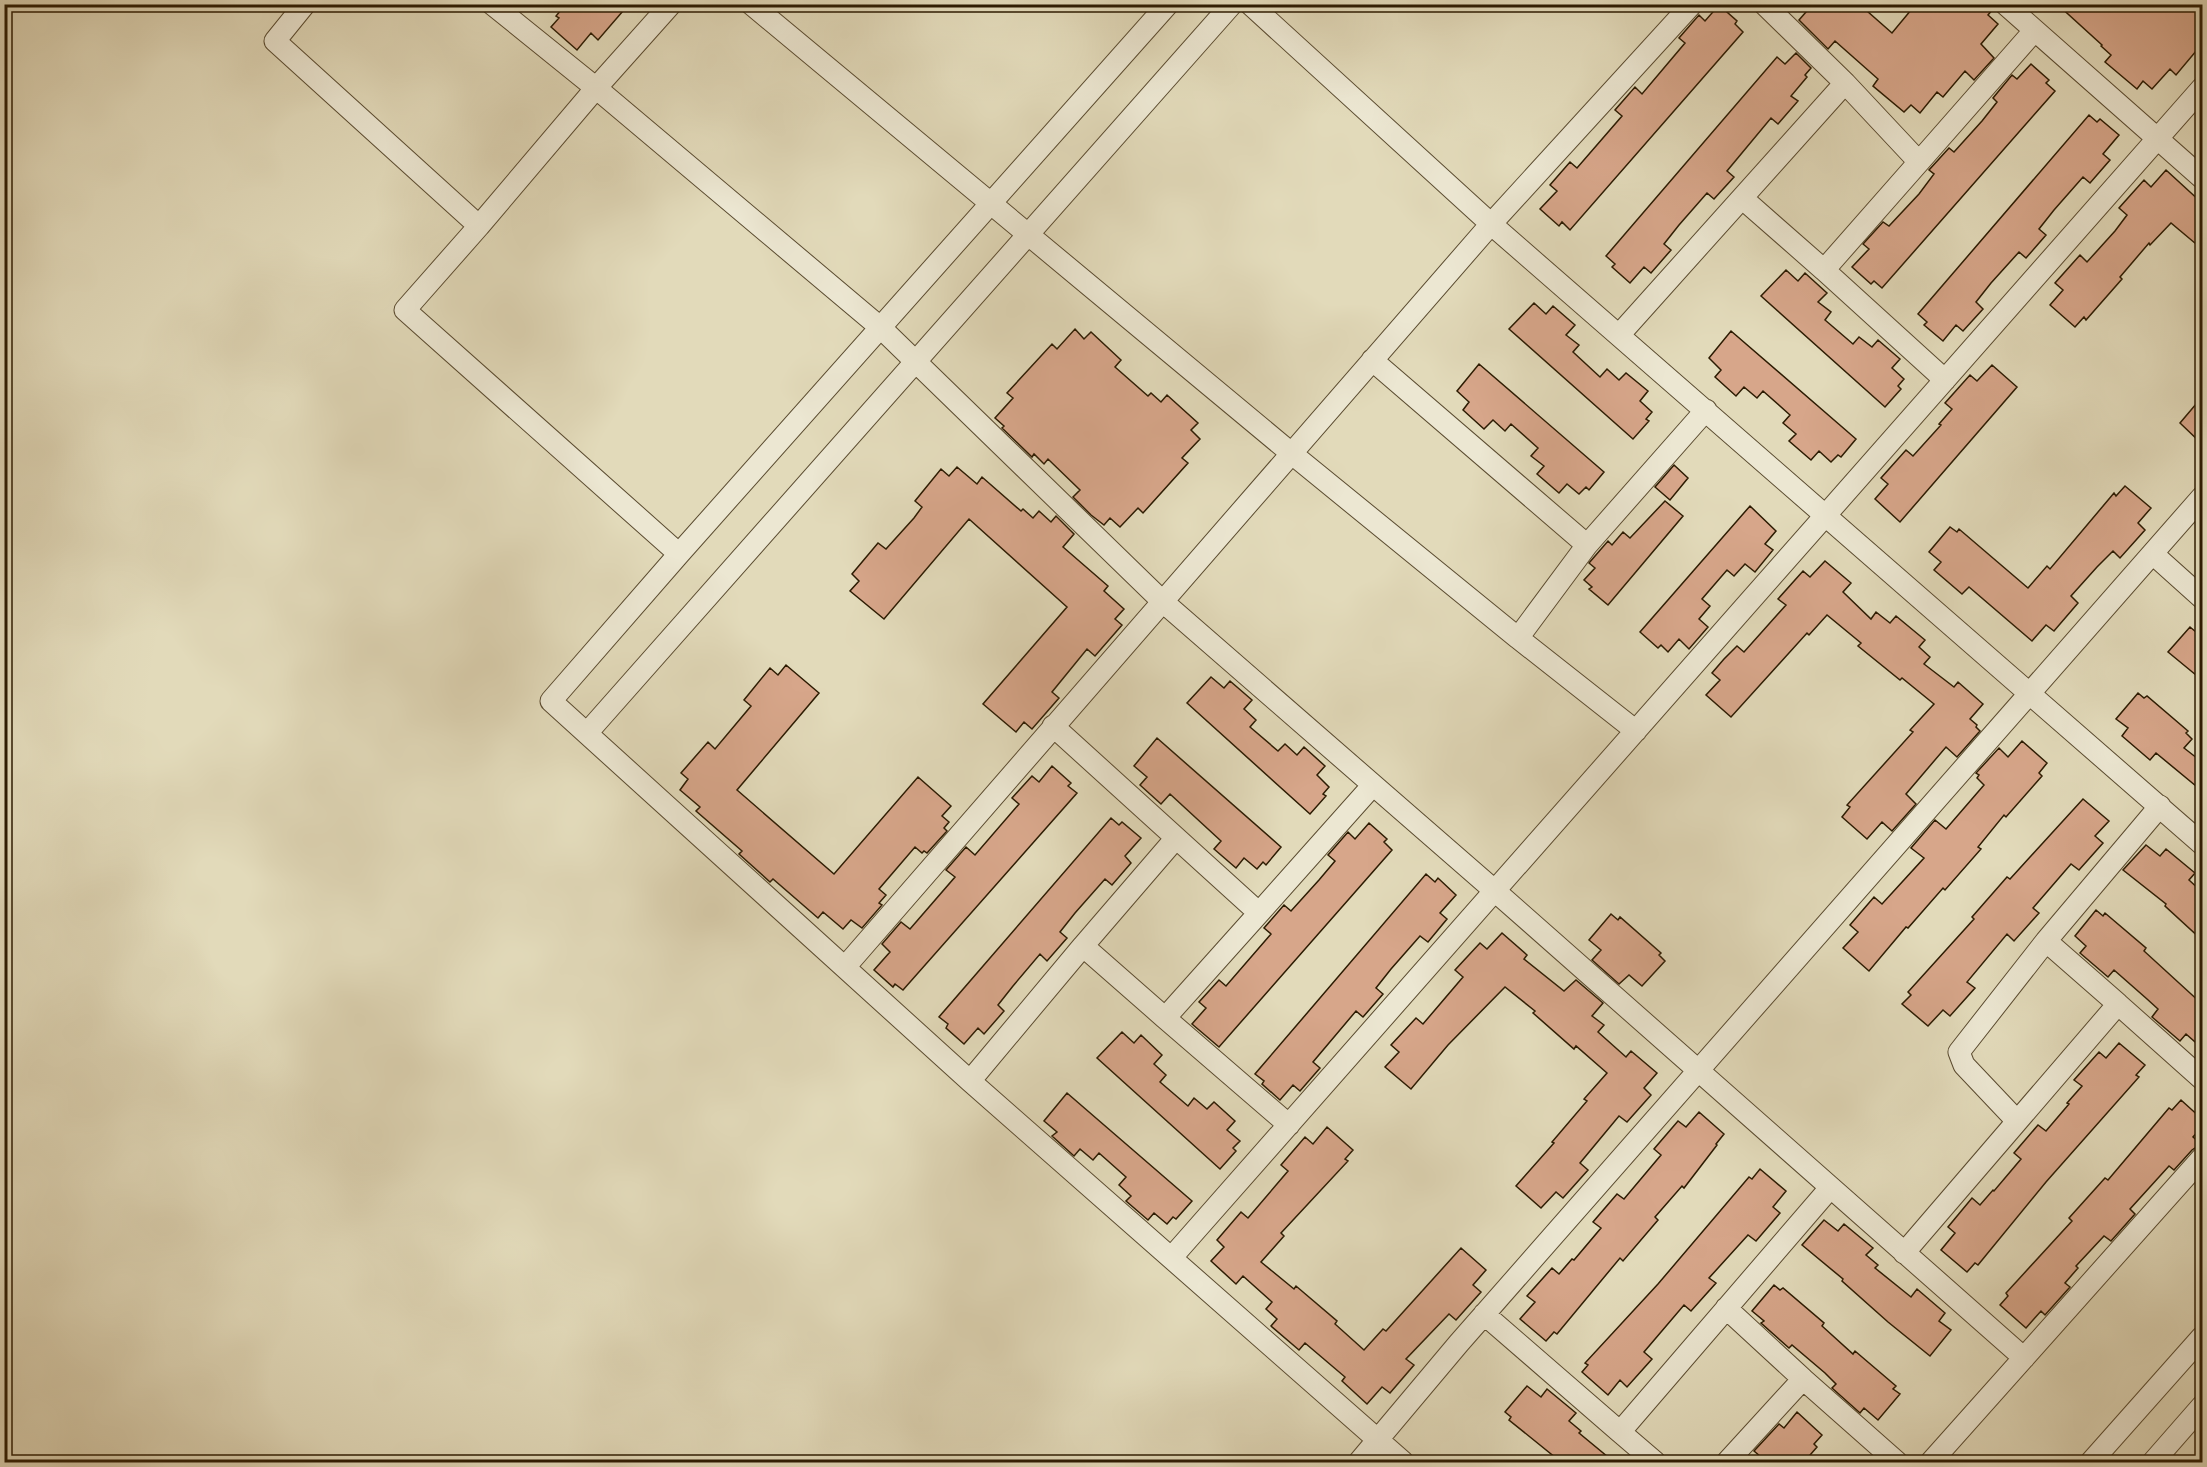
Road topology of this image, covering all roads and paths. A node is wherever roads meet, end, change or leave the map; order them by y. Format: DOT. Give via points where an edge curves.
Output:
graph roads {
  1 [pos="305,4"];
  2 [pos="492,4"];
  3 [pos="671,4"];
  4 [pos="751,4"];
  5 [pos="1168,4"];
  6 [pos="1232,4"];
  7 [pos="1250,4"];
  8 [pos="1692,4"];
  9 [pos="1764,4"];
  10 [pos="2005,4"];
  11 [pos="2034,31"];
  12 [pos="1845,82"];
  13 [pos="596,88"];
  14 [pos="2202,88"];
  15 [pos="2157,139"];
  16 [pos="1919,162"];
  17 [pos="2202,178"];
  18 [pos="1742,198"];
  19 [pos="991,204"];
  20 [pos="1491,224"];
  21 [pos="478,226"];
  22 [pos="1028,234"];
  23 [pos="1824,270"];
  24 [pos="881,328"];
  25 [pos="1619,335"];
  26 [pos="1372,360"];
  27 [pos="916,361"];
  28 [pos="1945,380"];
  29 [pos="1706,410"];
  30 [pos="1291,453"];
  31 [pos="2202,497"];
  32 [pos="1826,515"];
  33 [pos="1587,545"];
  34 [pos="679,554"];
  35 [pos="2153,554"];
  36 [pos="2202,598"];
  37 [pos="1162,601"];
  38 [pos="1518,638"];
  39 [pos="2030,693"];
  40 [pos="1053,726"];
  41 [pos="1636,731"];
  42 [pos="586,733"];
  43 [pos="1373,785"];
  44 [pos="2160,806"];
  45 [pos="1176,838"];
  46 [pos="2202,844"];
  47 [pos="1495,891"];
  48 [pos="1259,913"];
  49 [pos="2046,941"];
  50 [pos="1083,946"];
  51 [pos="844,967"];
  52 [pos="2118,1004"];
  53 [pos="1166,1018"];
  54 [pos="1698,1071"];
  55 [pos="2202,1079"];
  56 [pos="970,1081"];
  57 [pos="2017,1121"];
  58 [pos="1289,1125"];
  59 [pos="2202,1158"];
  60 [pos="1830,1188"];
  61 [pos="1904,1253"];
  62 [pos="1172,1257"];
  63 [pos="1726,1308"];
  64 [pos="1484,1314"];
  65 [pos="2202,1337"];
  66 [pos="2024,1359"];
  67 [pos="1803,1379"];
  68 [pos="2202,1407"];
  69 [pos="1620,1432"];
  70 [pos="1377,1440"];
  71 [pos="1359,1462"];
  72 [pos="1403,1462"];
  73 [pos="1655,1462"];
  74 [pos="1727,1462"];
  75 [pos="1897,1462"];
  76 [pos="1930,1462"];
  77 [pos="2091,1462"];
  78 [pos="2153,1462"];
  1 -- 21 [label="street" via="275,41"];
  2 -- 13 [label="street"];
  3 -- 13 [label="street"];
  4 -- 19 [label="street"];
  5 -- 19 [label="street"];
  6 -- 22 [label="street"];
  7 -- 20 [label="street"];
  8 -- 20 [label="street"];
  9 -- 12 [label="street"];
  10 -- 11 [label="street"];
  11 -- 15 [label="street"];
  11 -- 16 [label="street"];
  12 -- 16 [label="street"];
  12 -- 18 [label="street"];
  13 -- 21 [label="street"];
  13 -- 24 [label="street"];
  14 -- 15 [label="street"];
  15 -- 17 [label="street"];
  15 -- 28 [label="street"];
  16 -- 23 [label="street"];
  18 -- 23 [label="street"];
  18 -- 25 [label="street"];
  19 -- 22 [label="street"];
  19 -- 24 [label="street"];
  20 -- 25 [label="street"];
  20 -- 26 [label="street"];
  21 -- 34 [label="street" via="405,310"];
  22 -- 27 [label="street"];
  22 -- 30 [label="street"];
  23 -- 28 [label="street"];
  24 -- 27 [label="street"];
  24 -- 34 [label="street"];
  25 -- 29 [label="street"];
  26 -- 30 [label="street"];
  26 -- 33 [label="street"];
  27 -- 37 [label="street"];
  27 -- 42 [label="street"];
  28 -- 32 [label="street"];
  29 -- 32 [label="street"];
  29 -- 33 [label="street"];
  30 -- 37 [label="street"];
  30 -- 38 [label="street"];
  31 -- 35 [label="street"];
  32 -- 39 [label="street"];
  32 -- 41 [label="street"];
  33 -- 38 [label="street"];
  34 -- 42 [label="street" via="551,701"];
  35 -- 36 [label="street"];
  35 -- 39 [label="street"];
  37 -- 40 [label="street"];
  37 -- 43 [label="street"];
  38 -- 41 [label="street"];
  39 -- 44 [label="street"];
  39 -- 54 [label="street"];
  40 -- 45 [label="street"];
  40 -- 51 [label="street"];
  41 -- 47 [label="street"];
  42 -- 51 [label="street"];
  43 -- 47 [label="street"];
  43 -- 48 [label="street"];
  44 -- 46 [label="street"];
  44 -- 49 [label="street"];
  45 -- 48 [label="street"];
  45 -- 50 [label="street"];
  47 -- 54 [label="street"];
  47 -- 58 [label="street"];
  48 -- 53 [label="street"];
  49 -- 52 [label="street"];
  49 -- 57 [label="street" via="1959,1052 1964,1065"];
  50 -- 53 [label="street"];
  50 -- 56 [label="street"];
  51 -- 56 [label="street"];
  52 -- 55 [label="street"];
  52 -- 57 [label="street"];
  53 -- 58 [label="street"];
  54 -- 60 [label="street"];
  54 -- 64 [label="street"];
  56 -- 62 [label="street"];
  57 -- 61 [label="street"];
  58 -- 62 [label="street"];
  59 -- 66 [label="street"];
  60 -- 61 [label="street"];
  60 -- 63 [label="street"];
  61 -- 66 [label="street"];
  62 -- 70 [label="street"];
  63 -- 67 [label="street"];
  63 -- 69 [label="street"];
  64 -- 69 [label="street"];
  64 -- 70 [label="street"];
  65 -- 77 [label="street"];
  66 -- 76 [label="street"];
  67 -- 74 [label="street"];
  67 -- 75 [label="street"];
  68 -- 78 [label="street"];
  69 -- 73 [label="street"];
  70 -- 71 [label="street"];
  70 -- 72 [label="street"];
}
